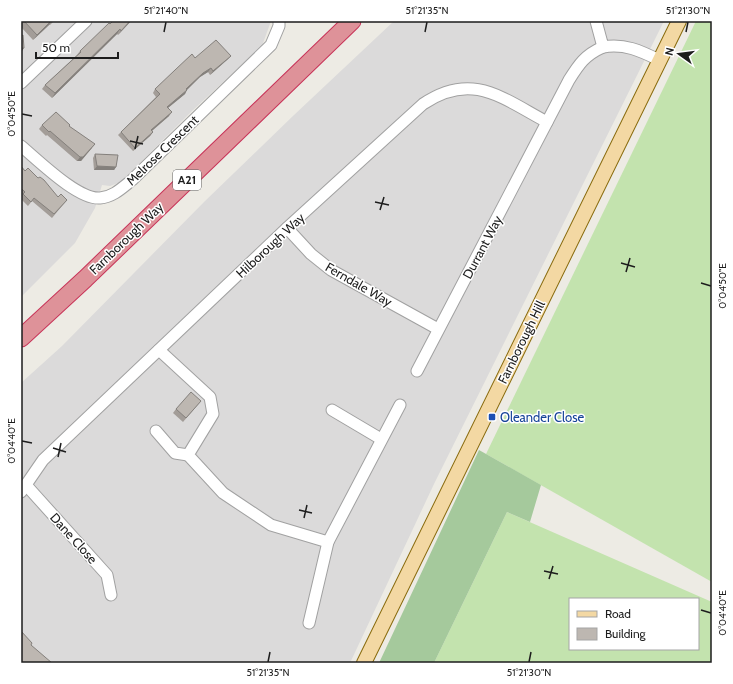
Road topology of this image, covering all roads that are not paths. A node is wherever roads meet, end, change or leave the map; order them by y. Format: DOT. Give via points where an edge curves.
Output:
graph roads {
  1 [pos="86,21"];
  2 [pos="279,21"];
  3 [pos="352,21"];
  4 [pos="596,21"];
  5 [pos="679,21"];
  6 [pos="603,48"];
  7 [pos="659,60"];
  8 [pos="21,83"];
  9 [pos="547,122"];
  10 [pos="21,146"];
  11 [pos="288,228"];
  12 [pos="438,329"];
  13 [pos="21,338"];
  14 [pos="159,350"];
  15 [pos="417,371"];
  16 [pos="400,405"];
  17 [pos="332,410"];
  18 [pos="156,431"];
  19 [pos="381,439"];
  20 [pos="188,455"];
  21 [pos="24,488"];
  22 [pos="328,542"];
  23 [pos="111,595"];
  24 [pos="309,623"];
  25 [pos="364,663"];
  1 -- 8 [label="street"];
  2 -- 10 [label="street, Melrose Crescent" via="271,45 117,193 100,198 84,195 72,189"];
  3 -- 13 [label="highway, Farnborough Way / A21"];
  4 -- 6 [label="street"];
  5 -- 7 [label="main road, Farnborough Hill"];
  6 -- 7 [label="street" via="628,47"];
  6 -- 9 [label="street, Durrant Way" via="588,55 578,65"];
  7 -- 25 [label="main road, Farnborough Hill"];
  9 -- 11 [label="street, Hilborough Way" via="484,91 466,88 446,91 416,110"];
  9 -- 12 [label="street, Durrant Way"];
  11 -- 12 [label="street, Ferndale Way" via="331,270"];
  11 -- 14 [label="street, Hilborough Way"];
  12 -- 15 [label="street, Durrant Way"];
  14 -- 20 [label="street" via="210,397 213,414"];
  14 -- 21 [label="street, Hilborough Way" via="43,460"];
  16 -- 19 [label="street"];
  17 -- 19 [label="street"];
  18 -- 20 [label="street" via="175,453"];
  19 -- 22 [label="street"];
  20 -- 22 [label="street" via="222,493 271,525"];
  21 -- 23 [label="street, Dane Close" via="107,575"];
  22 -- 24 [label="street"];
}
